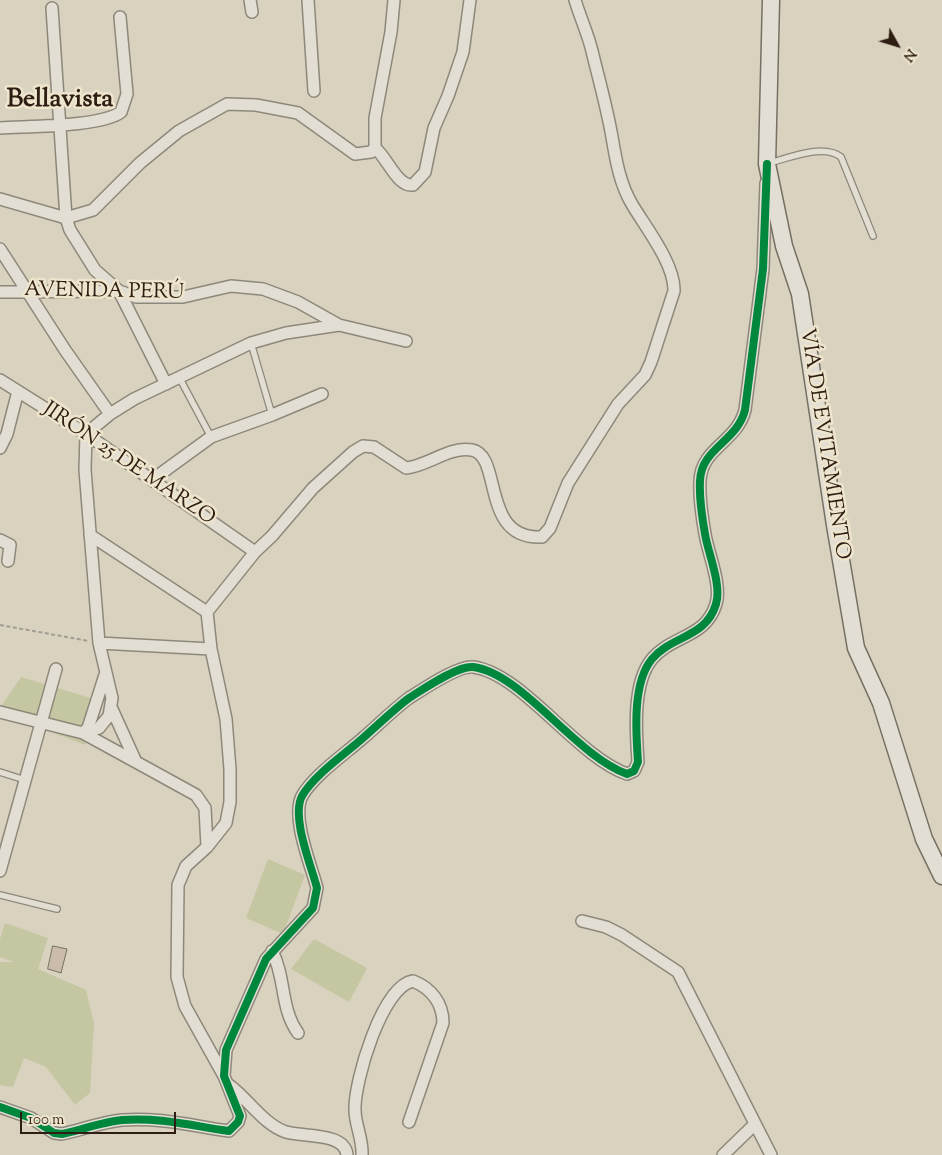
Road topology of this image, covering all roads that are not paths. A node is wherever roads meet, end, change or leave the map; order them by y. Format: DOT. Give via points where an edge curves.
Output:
graph roads {
  1 [pos="250,0"];
  2 [pos="308,0"];
  3 [pos="394,0"];
  4 [pos="470,0"];
  5 [pos="575,0"];
  6 [pos="770,0"];
  7 [pos="52,8"];
  8 [pos="252,12"];
  9 [pos="120,16"];
  10 [pos="314,91"];
  11 [pos="61,124"];
  12 [pos="0,128"];
  13 [pos="375,148"];
  14 [pos="767,164"];
  15 [pos="0,199"];
  16 [pos="66,218"];
  17 [pos="873,236"];
  18 [pos="0,249"];
  19 [pos="27,291"];
  20 [pos="119,291"];
  21 [pos="0,292"];
  22 [pos="339,325"];
  23 [pos="406,341"];
  24 [pos="251,343"];
  25 [pos="179,377"];
  26 [pos="0,380"];
  27 [pos="166,384"];
  28 [pos="18,391"];
  29 [pos="322,394"];
  30 [pos="110,414"];
  31 [pos="272,415"];
  32 [pos="3,433"];
  33 [pos="86,434"];
  34 [pos="211,437"];
  35 [pos="0,448"];
  36 [pos="152,480"];
  37 [pos="90,535"];
  38 [pos="0,540"];
  39 [pos="255,552"];
  40 [pos="8,561"];
  41 [pos="207,612"];
  42 [pos="98,643"];
  43 [pos="211,649"];
  44 [pos="56,669"];
  45 [pos="105,675"];
  46 [pos="112,707"];
  47 [pos="0,712"];
  48 [pos="42,724"];
  49 [pos="83,733"];
  50 [pos="136,762"];
  51 [pos="0,772"];
  52 [pos="25,780"];
  53 [pos="5,834"];
  54 [pos="206,847"];
  55 [pos="0,871"];
  56 [pos="942,876"];
  57 [pos="0,895"];
  58 [pos="57,909"];
  59 [pos="582,921"];
  60 [pos="272,951"];
  61 [pos="298,1033"];
  62 [pos="226,1080"];
  63 [pos="0,1107"];
  64 [pos="409,1122"];
  65 [pos="754,1125"];
  66 [pos="347,1155"];
  67 [pos="362,1155"];
  68 [pos="723,1155"];
  69 [pos="771,1155"];
  1 -- 8 [label="street"];
  2 -- 10 [label="street"];
  3 -- 13 [label="street" via="375,118"];
  4 -- 13 [label="street" via="463,52 434,128 422,177 414,186 401,181"];
  5 -- 39 [label="street" via="590,44 615,162 632,205 646,226 674,284 645,375 618,404 568,482 550,528 542,537 521,536 511,528 496,498 484,458 475,451 464,449 406,468 374,447 363,446 313,488"];
  6 -- 14 [label="main road, VÍA DE EVITAMIENTO"];
  7 -- 11 [label="street"];
  9 -- 11 [label="street" via="127,94 124,108 110,118"];
  11 -- 12 [label="street"];
  11 -- 16 [label="street"];
  13 -- 16 [label="street" via="371,152 355,154 298,113 227,104 179,131 140,163 93,210"];
  14 -- 17 [label="lane" via="818,152 837,154"];
  14 -- 56 [label="main road, VÍA DE EVITAMIENTO" via="784,246 800,294 834,525 856,648 881,703 924,839"];
  14 -- 60 [label="street" via="763,269 745,410 738,429 705,461 700,480 705,535 712,558 717,602 710,620 650,661 637,699 638,762 634,770 627,774 617,770 565,731 504,678 472,667 460,669 408,699 315,780 302,796 299,811 301,831 317,888 316,897 313,908"];
  15 -- 16 [label="street"];
  16 -- 20 [label="street" via="95,270"];
  18 -- 19 [label="street"];
  19 -- 20 [label="street, AVENIDA PERÚ"];
  19 -- 21 [label="street, AVENIDA PERÚ"];
  19 -- 30 [label="street"];
  20 -- 22 [label="street, AVENIDA PERÚ" via="136,297 183,297 231,286 263,289 298,302"];
  20 -- 27 [label="street"];
  22 -- 23 [label="street, AVENIDA PERÚ"];
  22 -- 24 [label="street" via="286,333"];
  24 -- 25 [label="street"];
  24 -- 31 [label="lane"];
  25 -- 27 [label="street"];
  25 -- 34 [label="lane"];
  26 -- 28 [label="street, JIRÓN 25 DE MARZO"];
  27 -- 30 [label="street"];
  28 -- 32 [label="street"];
  28 -- 33 [label="street, JIRÓN 25 DE MARZO"];
  29 -- 31 [label="street"];
  30 -- 33 [label="street"];
  31 -- 34 [label="street"];
  32 -- 35 [label="street"];
  33 -- 36 [label="street, JIRÓN 25 DE MARZO"];
  33 -- 37 [label="street" via="84,470"];
  34 -- 36 [label="street"];
  36 -- 39 [label="street, JIRÓN 25 DE MARZO"];
  37 -- 41 [label="street"];
  37 -- 42 [label="street"];
  38 -- 40 [label="street" via="10,545"];
  39 -- 41 [label="street"];
  41 -- 43 [label="street"];
  42 -- 43 [label="street"];
  42 -- 45 [label="street"];
  43 -- 54 [label="street" via="226,719 230,802 226,823"];
  44 -- 48 [label="street"];
  45 -- 46 [label="street"];
  45 -- 49 [label="street" via="88,728"];
  46 -- 49 [label="street" via="98,728"];
  46 -- 50 [label="street"];
  47 -- 48 [label="street"];
  48 -- 49 [label="street"];
  48 -- 52 [label="street"];
  49 -- 50 [label="street"];
  50 -- 54 [label="street" via="200,799 205,808"];
  51 -- 52 [label="lane"];
  52 -- 53 [label="street"];
  53 -- 55 [label="street"];
  54 -- 62 [label="street" via="186,866 178,885 177,976 185,1006"];
  57 -- 58 [label="lane"];
  59 -- 65 [label="street" via="622,935 678,972"];
  60 -- 61 [label="street" via="279,964 284,1005"];
  60 -- 62 [label="street" via="226,1050"];
  62 -- 63 [label="street" via="240,1116 229,1131 151,1119 120,1120 62,1134"];
  62 -- 66 [label="street" via="275,1127 296,1134 329,1137 340,1143"];
  64 -- 67 [label="street" via="443,1023 435,996 413,981 404,984 385,1007 358,1085 355,1114"];
  65 -- 68 [label="street"];
  65 -- 69 [label="street"];
}
